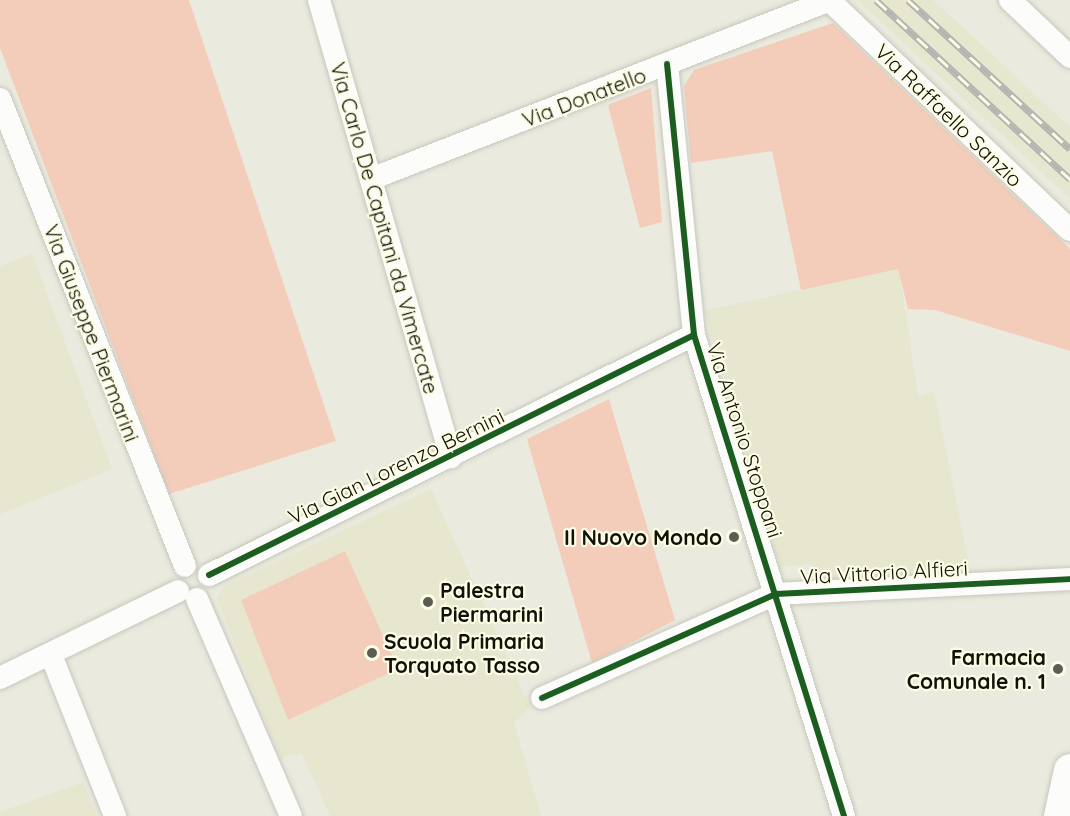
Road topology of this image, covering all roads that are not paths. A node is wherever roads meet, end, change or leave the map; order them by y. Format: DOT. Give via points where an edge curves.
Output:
graph roads {
  1 [pos="319,0"];
  2 [pos="829,0"];
  3 [pos="1010,0"];
  4 [pos="1070,57"];
  5 [pos="667,64"];
  6 [pos="0,99"];
  7 [pos="371,179"];
  8 [pos="1070,230"];
  9 [pos="694,334"];
  10 [pos="451,457"];
  11 [pos="184,566"];
  12 [pos="209,576"];
  13 [pos="1070,579"];
  14 [pos="776,594"];
  15 [pos="187,595"];
  16 [pos="51,655"];
  17 [pos="0,678"];
  18 [pos="542,698"];
  19 [pos="1070,770"];
  20 [pos="115,816"];
  21 [pos="291,816"];
  22 [pos="844,816"];
  23 [pos="1060,816"];
  1 -- 7 [label="street, Via Carlo De Capitani da Vimercate"];
  2 -- 5 [label="street, Via Donatello"];
  2 -- 8 [label="street, Via Raffaello Sanzio"];
  3 -- 4 [label="street"];
  5 -- 7 [label="street, Via Donatello"];
  5 -- 9 [label="street, Via Antonio Stoppani"];
  6 -- 11 [label="street, Via Giuseppe Piermarini"];
  7 -- 10 [label="street, Via Carlo De Capitani da Vimercate"];
  9 -- 10 [label="street, Via Gian Lorenzo Bernini"];
  9 -- 14 [label="street, Via Antonio Stoppani"];
  10 -- 12 [label="street, Via Gian Lorenzo Bernini"];
  11 -- 12 [label="street" via="202,567"];
  11 -- 15 [label="street" via="176,577"];
  12 -- 15 [label="street" via="208,590"];
  13 -- 14 [label="street, Via Vittorio Alfieri"];
  14 -- 18 [label="street, Via Vittorio Alfieri"];
  14 -- 22 [label="street, Via Antonio Stoppani"];
  15 -- 16 [label="street"];
  15 -- 21 [label="street"];
  16 -- 17 [label="street"];
  16 -- 20 [label="street"];
  19 -- 23 [label="street"];
}
